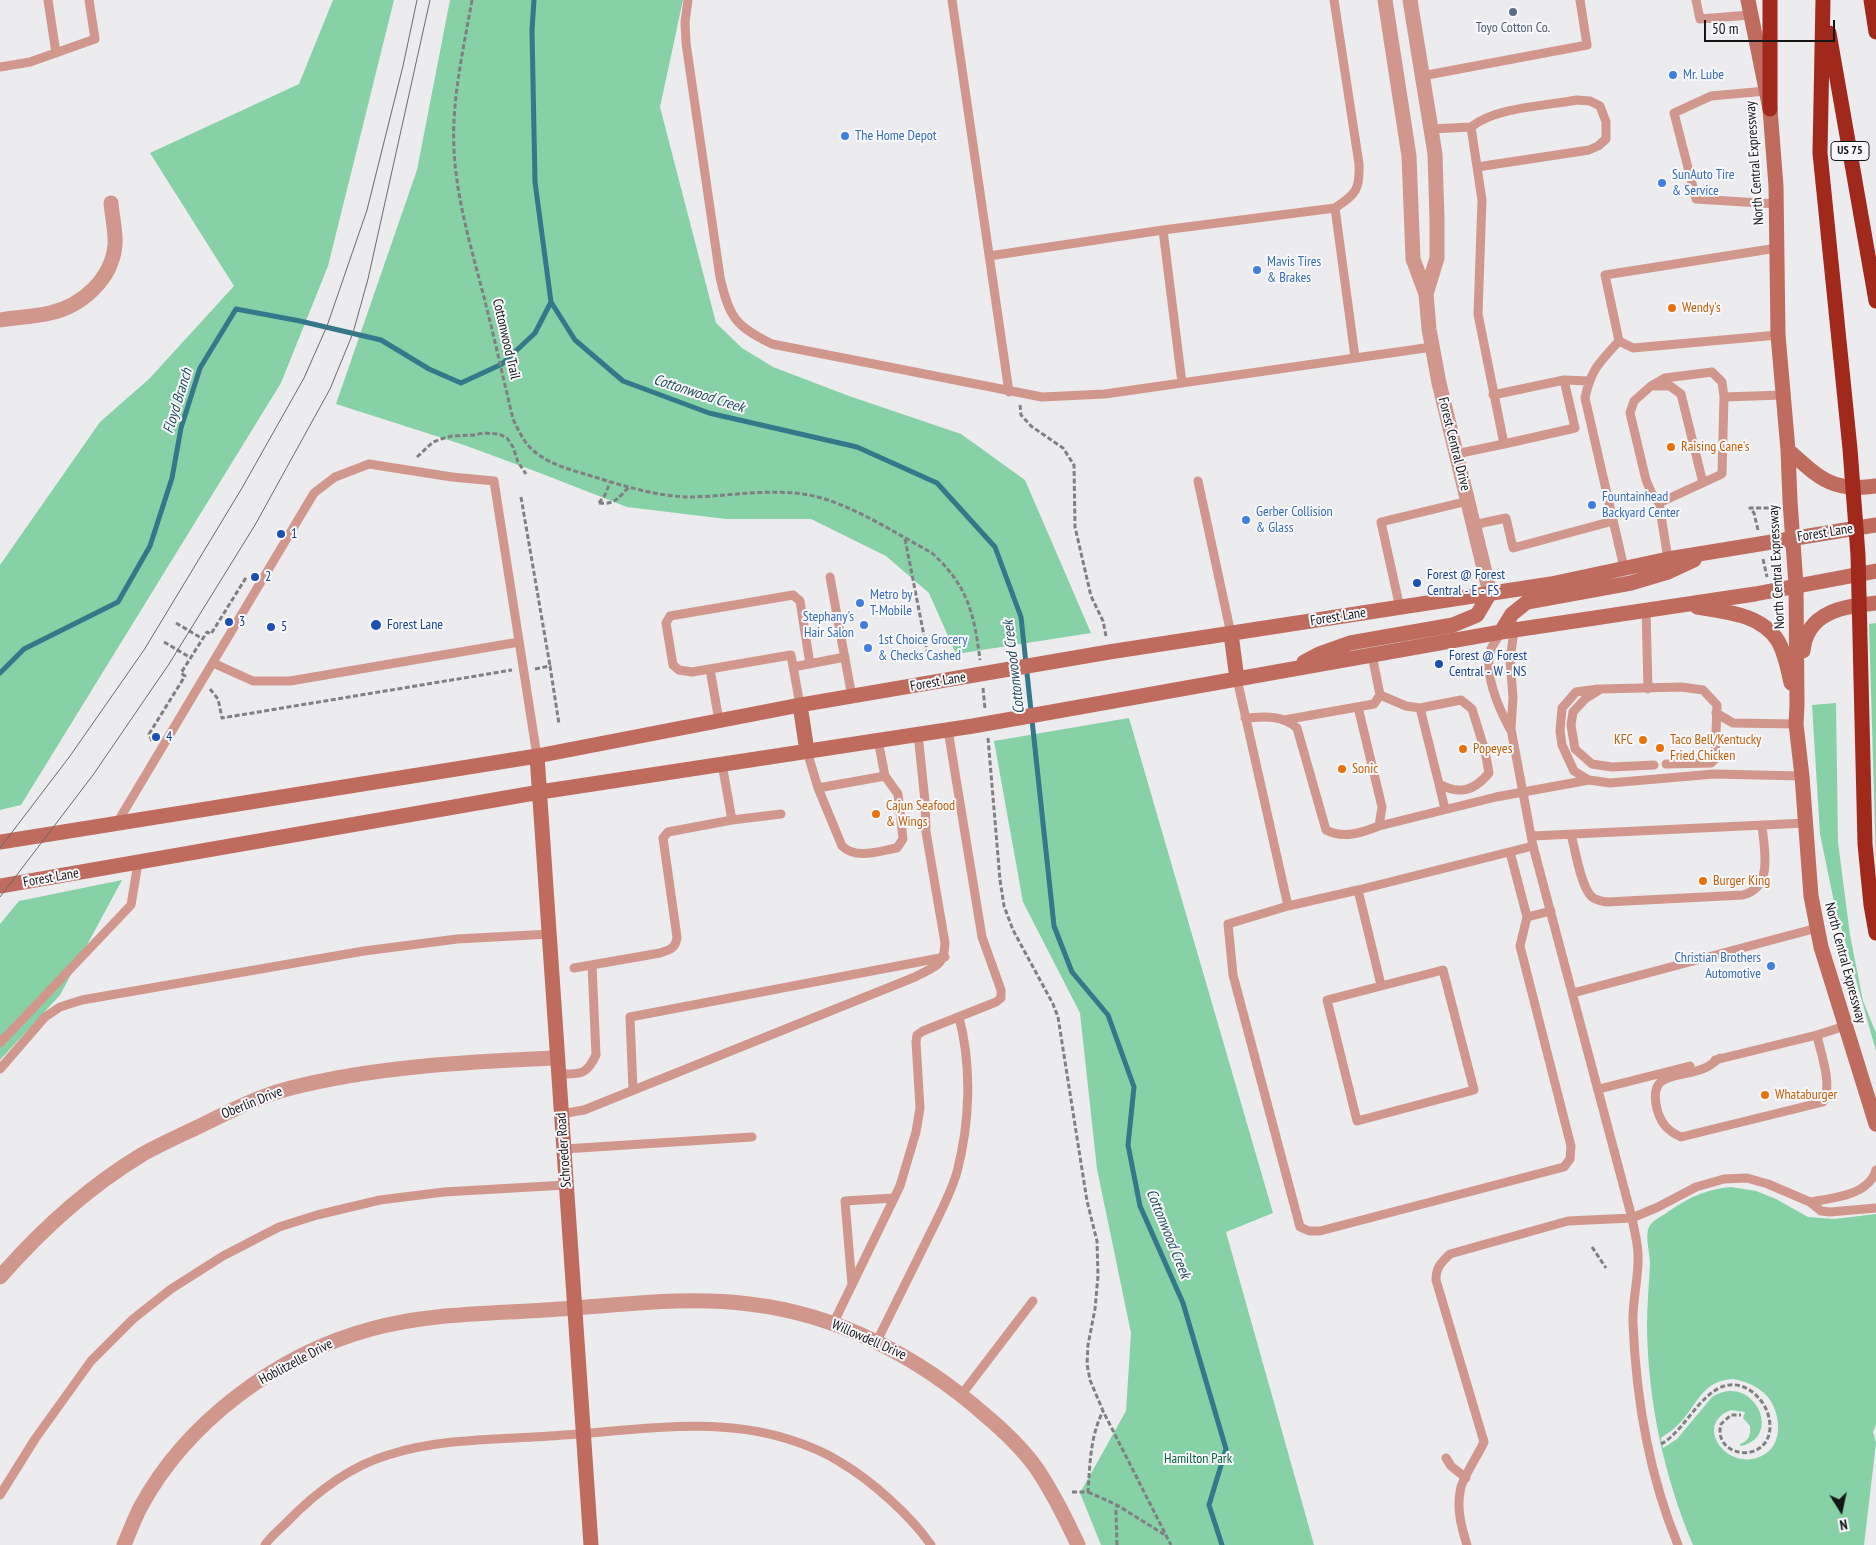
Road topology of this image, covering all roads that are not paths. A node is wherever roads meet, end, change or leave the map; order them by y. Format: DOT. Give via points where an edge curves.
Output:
graph roads {
  1 [pos="48,0"];
  2 [pos="89,0"];
  3 [pos="688,0"];
  4 [pos="952,0"];
  5 [pos="1334,0"];
  6 [pos="1385,0"];
  7 [pos="1410,0"];
  8 [pos="1580,0"];
  9 [pos="1696,0"];
  10 [pos="1748,0"];
  11 [pos="1770,0"];
  12 [pos="1823,0"];
  13 [pos="1871,0"];
  14 [pos="1750,15"];
  15 [pos="1876,32"];
  16 [pos="56,53"];
  17 [pos="0,67"];
  18 [pos="1422,76"];
  19 [pos="1766,92"];
  20 [pos="1770,109"];
  21 [pos="1471,127"];
  22 [pos="1431,129"];
  23 [pos="1477,168"];
  24 [pos="111,203"];
  25 [pos="1776,204"];
  26 [pos="1335,208"];
  27 [pos="1163,230"];
  28 [pos="1776,248"];
  29 [pos="989,256"];
  30 [pos="1426,294"];
  31 [pos="1876,301"];
  32 [pos="0,320"];
  33 [pos="1778,336"];
  34 [pos="1619,341"];
  35 [pos="1432,347"];
  36 [pos="1355,357"];
  37 [pos="1564,380"];
  38 [pos="1588,381"];
  39 [pos="1182,383"];
  40 [pos="1651,386"];
  41 [pos="1009,392"];
  42 [pos="1783,394"];
  43 [pos="1493,395"];
  44 [pos="1724,397"];
  45 [pos="1504,444"];
  46 [pos="1788,450"];
  47 [pos="1456,454"];
  48 [pos="1198,481"];
  49 [pos="1702,483"];
  50 [pos="1876,486"];
  51 [pos="1468,501"];
  52 [pos="1659,502"];
  53 [pos="1613,521"];
  54 [pos="1473,525"];
  55 [pos="1876,525"];
  56 [pos="1793,537"];
  57 [pos="1708,552"];
  58 [pos="1668,559"];
  59 [pos="1624,568"];
  60 [pos="1876,571"];
  61 [pos="830,577"];
  62 [pos="1796,585"];
  63 [pos="1490,593"];
  64 [pos="1876,603"];
  65 [pos="1400,608"];
  66 [pos="1653,609"];
  67 [pos="1508,632"];
  68 [pos="1231,634"];
  69 [pos="519,642"];
  70 [pos="1372,655"];
  71 [pos="845,657"];
  72 [pos="213,663"];
  73 [pos="810,664"];
  74 [pos="793,667"];
  75 [pos="710,669"];
  76 [pos="1292,669"];
  77 [pos="1237,679"];
  78 [pos="1648,688"];
  79 [pos="1601,689"];
  80 [pos="1380,695"];
  81 [pos="852,696"];
  82 [pos="800,705"];
  83 [pos="1797,705"];
  84 [pos="1358,707"];
  85 [pos="1420,708"];
  86 [pos="1716,713"];
  87 [pos="1245,718"];
  88 [pos="1283,720"];
  89 [pos="719,721"];
  90 [pos="1796,724"];
  91 [pos="1511,729"];
  92 [pos="948,730"];
  93 [pos="918,734"];
  94 [pos="878,740"];
  95 [pos="807,751"];
  96 [pos="537,756"];
  97 [pos="1711,763"];
  98 [pos="722,764"];
  99 [pos="1666,764"];
  100 [pos="1654,765"];
  101 [pos="1730,774"];
  102 [pos="885,776"];
  103 [pos="1802,776"];
  104 [pos="1589,780"];
  105 [pos="1439,784"];
  106 [pos="818,788"];
  107 [pos="540,792"];
  108 [pos="1523,793"];
  109 [pos="1445,810"];
  110 [pos="781,814"];
  111 [pos="732,820"];
  112 [pos="1806,823"];
  113 [pos="117,824"];
  114 [pos="1762,825"];
  115 [pos="1379,826"];
  116 [pos="1571,834"];
  117 [pos="1532,836"];
  118 [pos="0,842"];
  119 [pos="1534,846"];
  120 [pos="1510,852"];
  121 [pos="138,863"];
  122 [pos="0,886"];
  123 [pos="1358,890"];
  124 [pos="1288,906"];
  125 [pos="1550,911"];
  126 [pos="1527,918"];
  127 [pos="1817,928"];
  128 [pos="1876,933"];
  129 [pos="550,934"];
  130 [pos="945,956"];
  131 [pos="592,965"];
  132 [pos="574,968"];
  133 [pos="1381,985"];
  134 [pos="1573,993"];
  135 [pos="959,1017"];
  136 [pos="1845,1026"];
  137 [pos="1817,1035"];
  138 [pos="2,1038"];
  139 [pos="558,1058"];
  140 [pos="1720,1058"];
  141 [pos="0,1069"];
  142 [pos="559,1074"];
  143 [pos="1599,1089"];
  144 [pos="633,1090"];
  145 [pos="562,1114"];
  146 [pos="1876,1124"];
  147 [pos="752,1137"];
  148 [pos="564,1149"];
  149 [pos="1876,1170"];
  150 [pos="566,1185"];
  151 [pos="894,1198"];
  152 [pos="1810,1202"];
  153 [pos="1876,1208"];
  154 [pos="1632,1218"];
  155 [pos="0,1277"];
  156 [pos="852,1285"];
  157 [pos="1033,1301"];
  158 [pos="575,1308"];
  159 [pos="833,1324"];
  160 [pos="877,1341"];
  161 [pos="962,1394"];
  162 [pos="584,1433"];
  163 [pos="1446,1458"];
  164 [pos="1466,1478"];
  165 [pos="0,1496"];
  166 [pos="124,1545"];
  167 [pos="265,1545"];
  168 [pos="591,1545"];
  169 [pos="932,1545"];
  170 [pos="1078,1545"];
  171 [pos="1467,1545"];
  172 [pos="1678,1545"];
  1 -- 16 [label="lane"];
  2 -- 16 [label="lane" via="95,39"];
  3 -- 41 [label="lane" via="686,43 717,258 726,304 734,318 752,334 772,344"];
  4 -- 29 [label="lane"];
  5 -- 26 [label="lane" via="1360,183 1351,198"];
  6 -- 30 [label="street, Forest Central Drive" via="1409,156 1413,260"];
  7 -- 18 [label="street, Forest Central Drive"];
  8 -- 18 [label="lane" via="1587,45"];
  9 -- 14 [label="lane" via="1700,19"];
  10 -- 14 [label="main road, North Central Expressway"];
  11 -- 20 [label="highway"];
  12 -- 31 [label="highway, US 75"];
  12 -- 128 [label="highway" via="1820,153 1858,555 1865,844"];
  13 -- 15 [label="highway"];
  14 -- 19 [label="main road, North Central Expressway"];
  16 -- 17 [label="lane"];
  18 -- 22 [label="street, Forest Central Drive"];
  19 -- 20 [label="main road, North Central Expressway"];
  19 -- 25 [label="lane" via="1711,96 1674,113 1696,199"];
  20 -- 25 [label="main road, North Central Expressway"];
  21 -- 22 [label="lane"];
  21 -- 23 [label="lane"];
  21 -- 23 [label="lane" via="1495,114 1577,100 1600,106 1606,122 1606,139 1594,148"];
  22 -- 30 [label="street, Forest Central Drive" via="1435,154 1436,258"];
  23 -- 43 [label="lane" via="1482,200 1478,314"];
  24 -- 32 [label="street" via="115,245 109,269 94,289 74,304 51,313"];
  25 -- 28 [label="main road, North Central Expressway"];
  26 -- 27 [label="lane"];
  26 -- 36 [label="lane"];
  27 -- 29 [label="lane"];
  27 -- 39 [label="lane"];
  28 -- 33 [label="main road, North Central Expressway"];
  28 -- 34 [label="lane" via="1605,275"];
  29 -- 41 [label="lane"];
  30 -- 35 [label="street, Forest Central Drive"];
  33 -- 34 [label="lane" via="1632,348"];
  33 -- 42 [label="main road, North Central Expressway"];
  34 -- 38 [label="lane" via="1597,364"];
  35 -- 36 [label="lane"];
  35 -- 47 [label="street, Forest Central Drive"];
  36 -- 39 [label="lane"];
  37 -- 38 [label="lane"];
  37 -- 43 [label="lane"];
  37 -- 45 [label="lane" via="1575,428"];
  38 -- 53 [label="lane" via="1585,398"];
  39 -- 41 [label="lane" via="1060,397"];
  40 -- 44 [label="lane" via="1665,378 1712,372 1722,382"];
  40 -- 49 [label="lane" via="1670,386 1681,394"];
  40 -- 52 [label="lane" via="1634,401 1630,413 1646,480"];
  42 -- 44 [label="lane"];
  42 -- 46 [label="main road, North Central Expressway"];
  43 -- 45 [label="lane"];
  44 -- 49 [label="lane" via="1722,474"];
  45 -- 47 [label="lane"];
  46 -- 50 [label="main road" via="1828,482 1845,488"];
  46 -- 56 [label="main road, North Central Expressway"];
  47 -- 51 [label="street, Forest Central Drive"];
  48 -- 68 [label="lane"];
  49 -- 52 [label="lane"];
  51 -- 54 [label="street, Forest Central Drive"];
  51 -- 65 [label="lane" via="1381,522"];
  52 -- 58 [label="lane"];
  53 -- 54 [label="lane" via="1513,548 1506,518"];
  53 -- 59 [label="lane"];
  54 -- 63 [label="street, Forest Central Drive"];
  55 -- 56 [label="main road, Forest Lane"];
  56 -- 57 [label="main road, Forest Lane"];
  56 -- 62 [label="main road, North Central Expressway"];
  57 -- 58 [label="main road, Forest Lane"];
  57 -- 67 [label="main road" via="1668,572 1631,583 1527,602 1512,614"];
  58 -- 59 [label="main road, Forest Lane"];
  59 -- 63 [label="main road, Forest Lane"];
  60 -- 62 [label="main road, Forest Lane"];
  61 -- 71 [label="lane"];
  62 -- 66 [label="main road, Forest Lane"];
  62 -- 83 [label="main road, North Central Expressway"];
  63 -- 65 [label="main road, Forest Lane"];
  63 -- 76 [label="main road" via="1477,615 1452,625 1350,643"];
  64 -- 83 [label="main road" via="1826,614 1808,630"];
  65 -- 68 [label="main road, Forest Lane"];
  66 -- 67 [label="main road, Forest Lane"];
  66 -- 78 [label="lane"];
  66 -- 83 [label="main road" via="1695,607 1733,613 1768,628 1779,642"];
  67 -- 70 [label="main road, Forest Lane"];
  67 -- 91 [label="lane" via="1513,681"];
  67 -- 91 [label="lane" via="1491,650 1489,668 1501,712"];
  68 -- 77 [label="main road"];
  68 -- 81 [label="main road, Forest Lane"];
  69 -- 72 [label="lane" via="290,681 253,681"];
  69 -- 72 [label="lane" via="494,481 369,464 335,477 314,493"];
  69 -- 96 [label="lane"];
  70 -- 76 [label="main road, Forest Lane"];
  70 -- 80 [label="lane"];
  71 -- 73 [label="lane"];
  71 -- 81 [label="lane"];
  72 -- 113 [label="lane"];
  73 -- 74 [label="lane"];
  73 -- 75 [label="lane" via="800,602 793,595 670,616 666,623 673,665 679,670 692,672"];
  74 -- 75 [label="lane" via="791,655"];
  74 -- 82 [label="lane"];
  75 -- 89 [label="lane"];
  76 -- 77 [label="main road, Forest Lane"];
  77 -- 87 [label="lane"];
  77 -- 92 [label="main road, Forest Lane"];
  78 -- 79 [label="lane"];
  78 -- 86 [label="lane" via="1703,690 1717,705"];
  79 -- 100 [label="lane" via="1585,698 1573,712 1571,725 1575,749 1592,764 1612,767"];
  79 -- 104 [label="lane" via="1576,692 1562,708 1562,745 1574,771"];
  80 -- 84 [label="lane" via="1374,704"];
  80 -- 85 [label="lane"];
  81 -- 82 [label="main road, Forest Lane"];
  82 -- 89 [label="main road, Forest Lane"];
  82 -- 95 [label="main road"];
  83 -- 90 [label="main road, North Central Expressway"];
  84 -- 88 [label="lane"];
  84 -- 115 [label="lane" via="1382,807"];
  85 -- 105 [label="lane"];
  85 -- 105 [label="lane" via="1461,700 1472,709 1485,751 1488,773 1479,785 1463,791"];
  86 -- 90 [label="lane" via="1732,724"];
  86 -- 97 [label="lane" via="1716,759"];
  87 -- 88 [label="lane" via="1272,716"];
  87 -- 124 [label="lane"];
  88 -- 115 [label="lane" via="1297,728 1326,830 1336,835 1363,832"];
  89 -- 96 [label="main road, Forest Lane"];
  90 -- 103 [label="main road, North Central Expressway"];
  91 -- 108 [label="lane"];
  92 -- 93 [label="main road, Forest Lane"];
  92 -- 135 [label="lane" via="982,937 1001,990 1001,998 996,1002"];
  93 -- 94 [label="main road, Forest Lane"];
  93 -- 130 [label="lane" via="926,832"];
  94 -- 95 [label="main road, Forest Lane"];
  94 -- 102 [label="lane"];
  95 -- 98 [label="main road, Forest Lane"];
  95 -- 106 [label="lane"];
  96 -- 107 [label="main road, Schroeder Road"];
  96 -- 113 [label="main road, Forest Lane"];
  97 -- 99 [label="lane"];
  97 -- 101 [label="lane"];
  98 -- 107 [label="main road, Forest Lane"];
  98 -- 111 [label="lane"];
  101 -- 103 [label="lane"];
  101 -- 104 [label="lane" via="1610,783"];
  102 -- 106 [label="lane"];
  102 -- 106 [label="lane" via="898,794 904,839 897,848 857,854 848,852 842,846"];
  103 -- 112 [label="main road, North Central Expressway"];
  104 -- 108 [label="lane"];
  105 -- 109 [label="lane"];
  107 -- 121 [label="main road, Forest Lane"];
  107 -- 129 [label="main road, Schroeder Road"];
  108 -- 109 [label="lane"];
  108 -- 117 [label="lane"];
  109 -- 115 [label="lane"];
  110 -- 111 [label="lane"];
  111 -- 131 [label="lane" via="679,829 665,835 677,937 671,950"];
  112 -- 114 [label="lane"];
  112 -- 127 [label="main road, North Central Expressway" via="1811,896"];
  113 -- 118 [label="main road, Forest Lane"];
  114 -- 116 [label="lane"];
  114 -- 116 [label="lane" via="1765,868 1757,889 1751,893 1744,896 1617,902 1598,901 1591,896 1585,886"];
  116 -- 117 [label="lane"];
  117 -- 119 [label="lane"];
  119 -- 120 [label="lane"];
  119 -- 125 [label="lane"];
  120 -- 123 [label="lane"];
  120 -- 126 [label="lane"];
  121 -- 122 [label="main road, Forest Lane"];
  121 -- 138 [label="lane" via="131,905"];
  123 -- 124 [label="lane"];
  123 -- 133 [label="lane"];
  124 -- 126 [label="lane" via="1228,924 1238,994 1300,1227 1309,1231 1320,1231 1564,1167 1570,1159 1571,1146 1520,946"];
  125 -- 126 [label="lane"];
  125 -- 134 [label="lane"];
  127 -- 134 [label="lane"];
  127 -- 136 [label="main road, North Central Expressway"];
  129 -- 139 [label="main road, Schroeder Road"];
  129 -- 141 [label="lane" via="456,939 364,951 82,1000 60,1007 45,1017"];
  130 -- 144 [label="lane" via="939,964 915,977"];
  130 -- 144 [label="lane" via="630,1017"];
  131 -- 132 [label="lane"];
  131 -- 142 [label="lane" via="596,1055 590,1068 581,1074"];
  133 -- 133 [label="lane" via="1327,1000 1357,1121 1474,1090 1442,970"];
  134 -- 143 [label="lane"];
  135 -- 151 [label="lane" via="916,1035 920,1108 916,1132"];
  135 -- 160 [label="lane" via="967,1070 967,1113 956,1174 944,1207"];
  136 -- 137 [label="lane"];
  136 -- 146 [label="main road, North Central Expressway"];
  137 -- 140 [label="lane"];
  137 -- 140 [label="lane" via="1828,1086 1823,1102 1681,1137 1670,1132 1657,1108 1655,1092 1658,1084 1667,1078 1706,1068"];
  139 -- 142 [label="main road, Schroeder Road"];
  139 -- 155 [label="street, Oberlin Drive" via="398,1069 286,1090 236,1108 144,1154 77,1199"];
  140 -- 143 [label="lane"];
  142 -- 145 [label="main road, Schroeder Road"];
  143 -- 154 [label="lane"];
  144 -- 145 [label="lane" via="584,1110"];
  145 -- 148 [label="main road, Schroeder Road"];
  147 -- 148 [label="lane"];
  148 -- 150 [label="main road, Schroeder Road"];
  149 -- 152 [label="lane" via="1874,1178 1861,1189"];
  150 -- 158 [label="main road, Schroeder Road"];
  150 -- 165 [label="lane" via="444,1192 380,1200 279,1227 223,1256 171,1288 133,1319 91,1361 35,1439"];
  151 -- 156 [label="lane"];
  151 -- 156 [label="lane" via="845,1201"];
  152 -- 153 [label="lane" via="1822,1211 1830,1212"];
  152 -- 154 [label="lane" via="1747,1178 1724,1179 1696,1187"];
  154 -- 164 [label="lane" via="1568,1221 1450,1254 1438,1265 1436,1280 1484,1442"];
  154 -- 172 [label="lane" via="1638,1255 1633,1321 1637,1386 1649,1449 1667,1518"];
  156 -- 159 [label="lane"];
  157 -- 161 [label="lane"];
  158 -- 159 [label="street, Willowdell Drive" via="704,1300 760,1305"];
  158 -- 162 [label="main road, Schroeder Road"];
  158 -- 166 [label="street, Hoblitzelle Drive" via="413,1320 372,1328 310,1351 248,1388 189,1441 163,1472"];
  159 -- 160 [label="street, Willowdell Drive"];
  160 -- 161 [label="street, Willowdell Drive" via="910,1358"];
  161 -- 170 [label="street, Willowdell Drive" via="1036,1467 1059,1504"];
  162 -- 167 [label="lane" via="439,1443 388,1455 352,1470 306,1503"];
  162 -- 168 [label="main road, Schroeder Road"];
  162 -- 169 [label="lane" via="686,1426 738,1427 788,1439 839,1461 861,1476 920,1529"];
  163 -- 164 [label="lane"];
  164 -- 171 [label="lane" via="1461,1486 1459,1507 1460,1524"];
}
